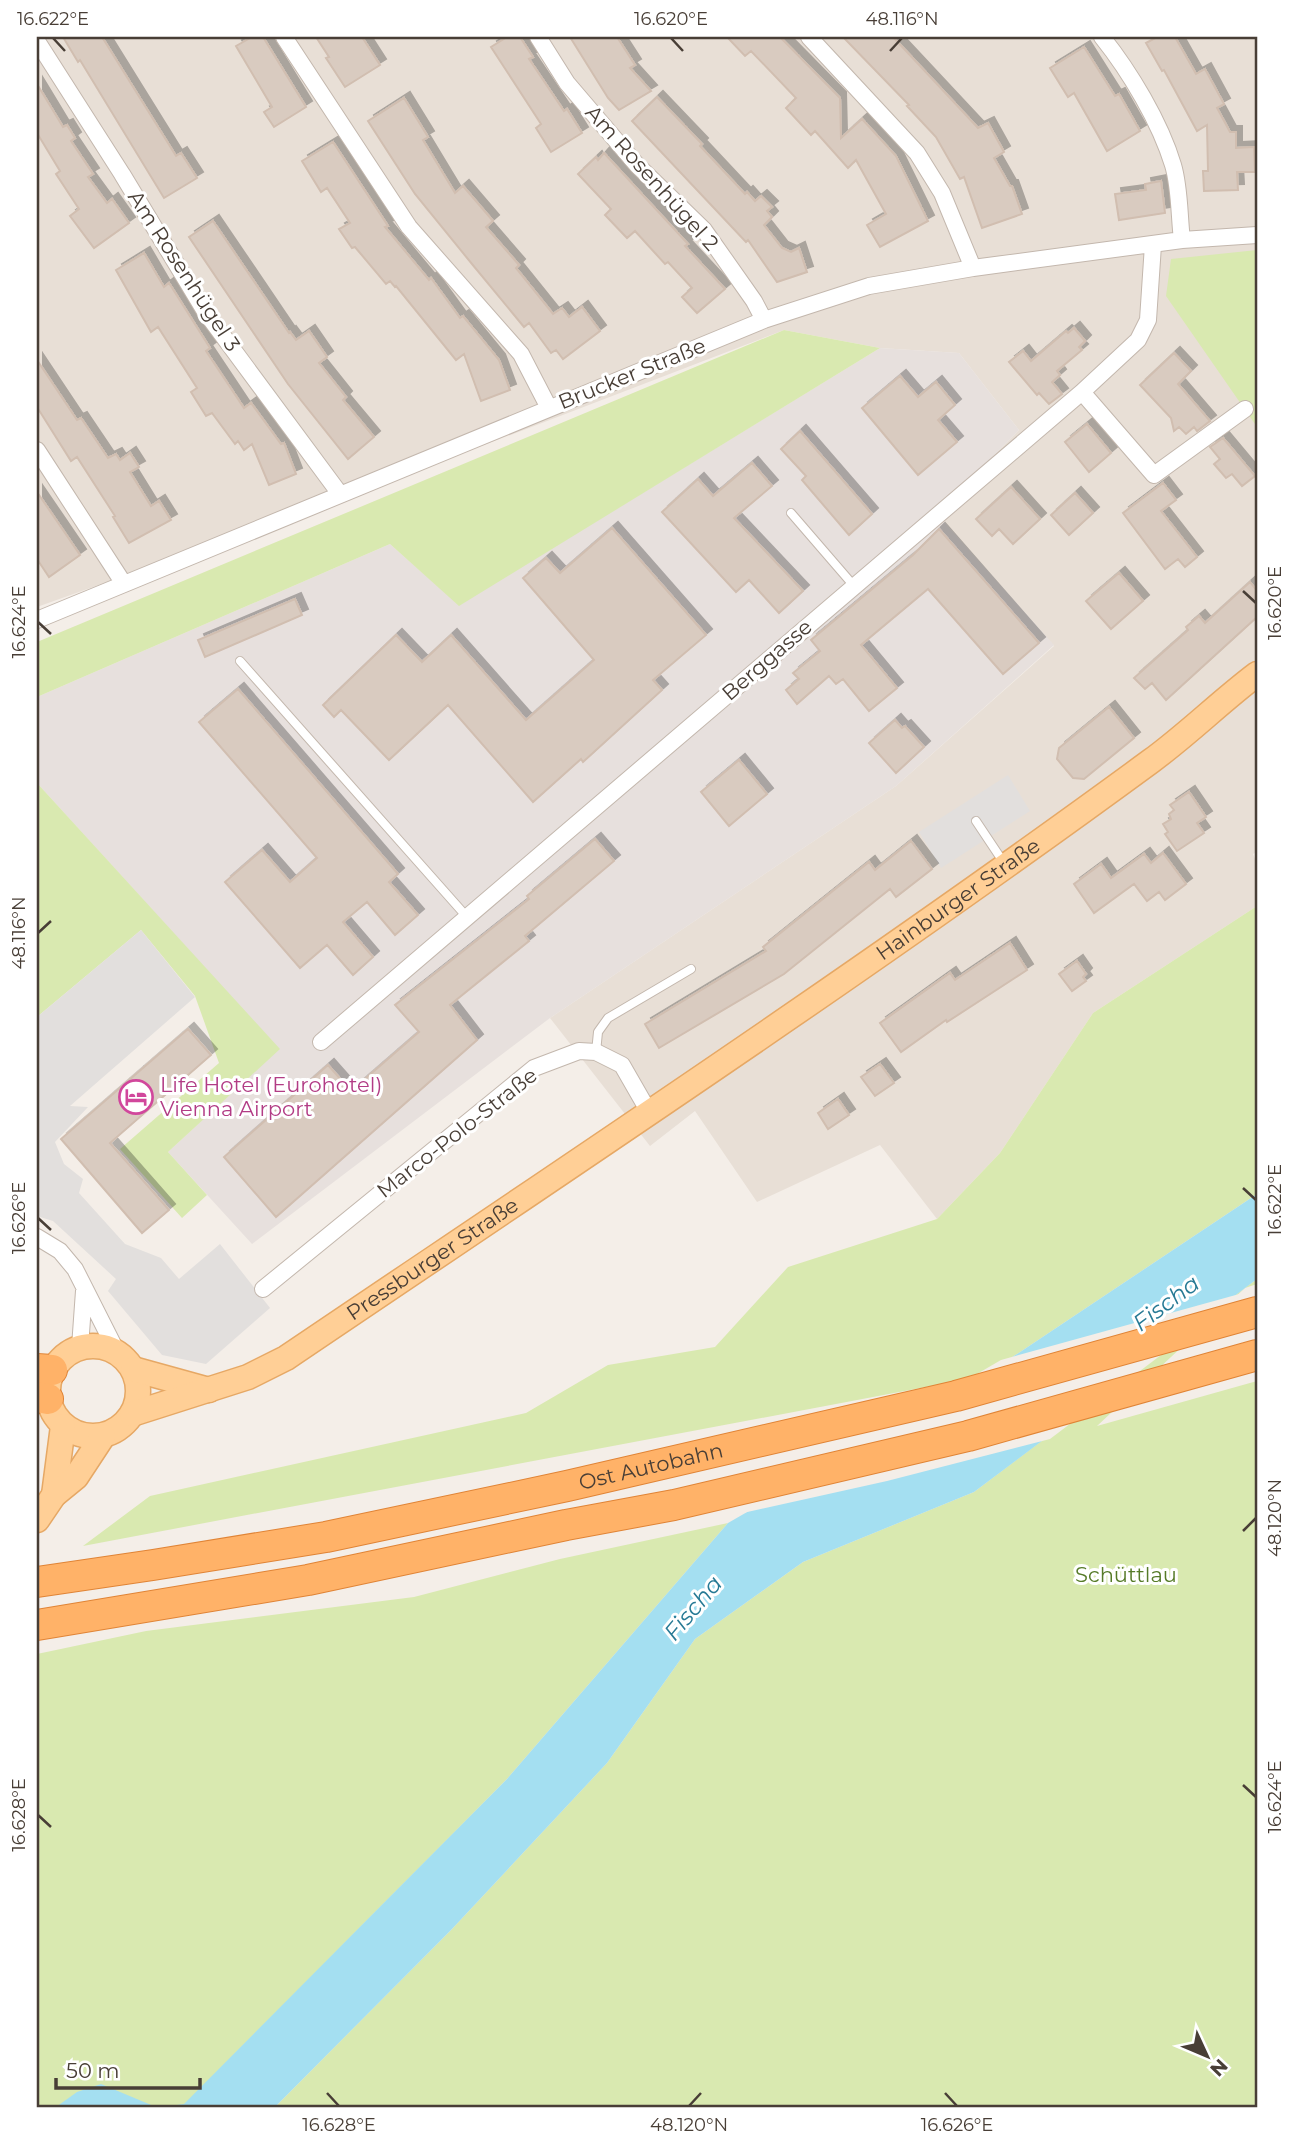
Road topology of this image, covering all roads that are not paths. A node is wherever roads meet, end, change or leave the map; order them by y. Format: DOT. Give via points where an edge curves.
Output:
graph roads {
  1 [pos="284,37"];
  2 [pos="538,37"];
  3 [pos="809,37"];
  4 [pos="1102,37"];
  5 [pos="37,41"];
  6 [pos="1257,236"];
  7 [pos="1182,240"];
  8 [pos="1153,245"];
  9 [pos="973,268"];
  10 [pos="764,320"];
  11 [pos="1082,391"];
  12 [pos="549,408"];
  13 [pos="1245,409"];
  14 [pos="37,450"];
  15 [pos="340,494"];
  16 [pos="791,513"];
  17 [pos="124,584"];
  18 [pos="854,586"];
  19 [pos="37,620"];
  20 [pos="240,661"];
  21 [pos="1257,674"];
  22 [pos="976,821"];
  23 [pos="1005,866"];
  24 [pos="467,917"];
  25 [pos="691,969"];
  26 [pos="321,1042"];
  27 [pos="596,1052"];
  28 [pos="649,1112"];
  29 [pos="37,1237"];
  30 [pos="263,1289"];
  31 [pos="84,1291"];
  32 [pos="1257,1312"];
  33 [pos="80,1347"];
  34 [pos="1257,1355"];
  35 [pos="125,1361"];
  36 [pos="45,1370"];
  37 [pos="209,1390"];
  38 [pos="42,1398"];
  39 [pos="132,1414"];
  40 [pos="63,1426"];
  41 [pos="103,1436"];
  42 [pos="54,1495"];
  43 [pos="37,1520"];
  44 [pos="37,1581"];
  45 [pos="37,1625"];
  1 -- 12 [label="street" via="409,227 521,354"];
  2 -- 10 [label="street, Am Rosenhügel 2" via="567,83 637,165 704,230"];
  3 -- 9 [label="street" via="917,153 942,194"];
  4 -- 7 [label="street" via="1154,118 1174,166"];
  5 -- 15 [label="street, Am Rosenhügel 3" via="206,313"];
  6 -- 7 [label="street, Brucker Straße"];
  7 -- 8 [label="street, Brucker Straße"];
  8 -- 9 [label="street, Brucker Straße"];
  8 -- 11 [label="street, Berggasse" via="1148,320 1138,340"];
  9 -- 10 [label="street, Brucker Straße" via="869,286"];
  10 -- 12 [label="street, Brucker Straße"];
  11 -- 13 [label="street" via="1154,475"];
  11 -- 18 [label="street, Berggasse"];
  12 -- 15 [label="street, Brucker Straße"];
  14 -- 17 [label="street"];
  15 -- 17 [label="street, Brucker Straße"];
  16 -- 18 [label="lane"];
  17 -- 19 [label="street, Brucker Straße"];
  18 -- 24 [label="street, Berggasse"];
  20 -- 24 [label="lane"];
  21 -- 23 [label="main road, Hainburger Straße" via="1155,758"];
  22 -- 23 [label="lane"];
  23 -- 28 [label="main road, Hainburger Straße"];
  24 -- 26 [label="street, Berggasse"];
  25 -- 27 [label="lane" via="608,1018 598,1032"];
  27 -- 28 [label="street" via="622,1065"];
  27 -- 30 [label="street, Marco-Polo-Straße" via="579,1051 534,1068"];
  28 -- 37 [label="main road, Pressburger Straße" via="286,1358"];
  29 -- 31 [label="street" via="60,1251 75,1269"];
  31 -- 33 [label="street"];
  31 -- 35 [label="street"];
  32 -- 44 [label="highway, Ost Autobahn" via="956,1396 567,1486 326,1537"];
  33 -- 35 [label="main road" via="93,1345"];
  33 -- 36 [label="main road"];
  34 -- 45 [label="highway, Ost Autobahn" via="968,1436 674,1505 308,1580"];
  35 -- 37 [label="main road"];
  35 -- 39 [label="main road" via="139,1392"];
  36 -- 38 [label="main road" via="48,1384"];
  37 -- 39 [label="main road, Pressburger Straße"];
  38 -- 40 [label="main road"];
  39 -- 41 [label="main road" via="120,1428"];
  40 -- 41 [label="main road" via="82,1435"];
  40 -- 42 [label="main road"];
  41 -- 42 [label="main road" via="76,1477"];
  42 -- 43 [label="main road"];
}
